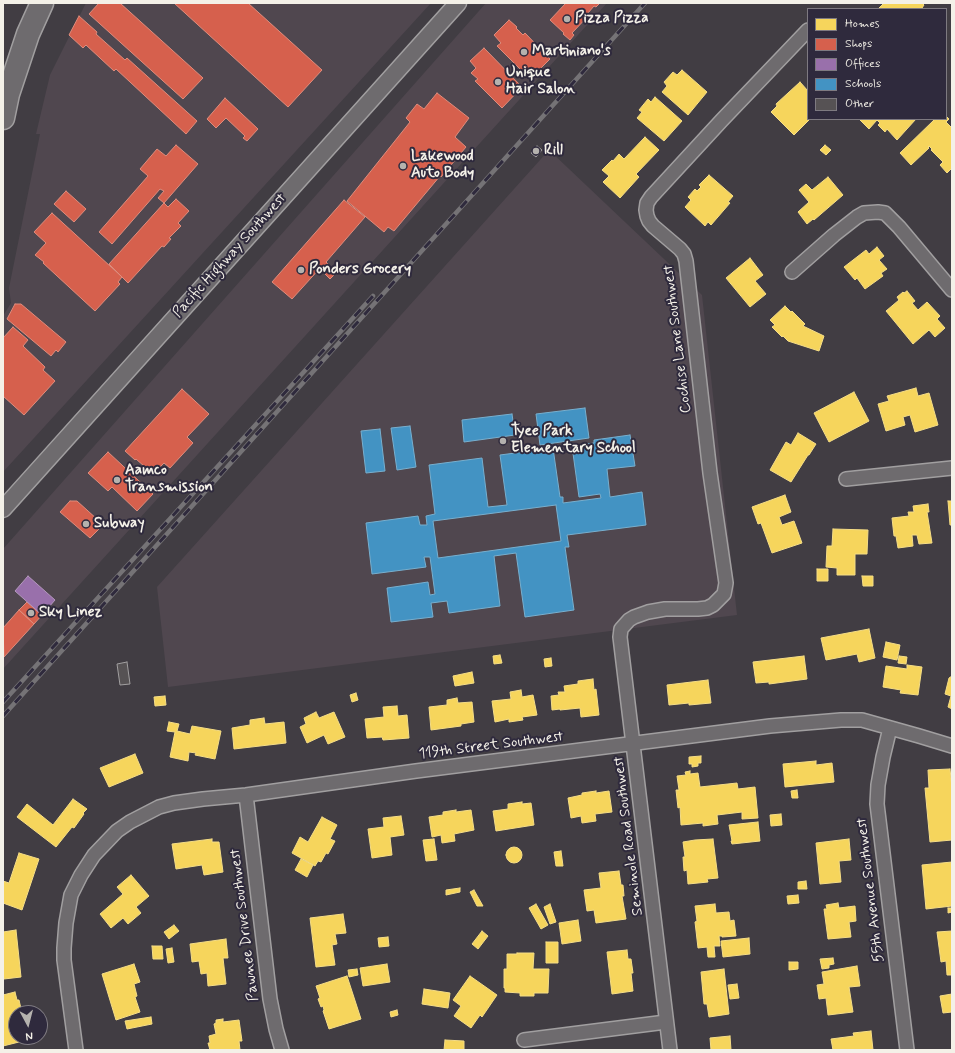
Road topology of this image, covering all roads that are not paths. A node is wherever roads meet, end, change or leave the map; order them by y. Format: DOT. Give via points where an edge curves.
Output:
graph roads {
  1 [pos="42,3"];
  2 [pos="458,3"];
  3 [pos="807,31"];
  4 [pos="3,118"];
  5 [pos="792,272"];
  6 [pos="952,290"];
  7 [pos="952,468"];
  8 [pos="846,479"];
  9 [pos="3,509"];
  10 [pos="629,620"];
  11 [pos="890,728"];
  12 [pos="634,744"];
  13 [pos="952,746"];
  14 [pos="246,794"];
  15 [pos="666,1022"];
  16 [pos="524,1040"];
  17 [pos="76,1050"];
  18 [pos="282,1050"];
  19 [pos="670,1050"];
  20 [pos="907,1050"];
  1 -- 4 [label="highway" via="28,34 8,94"];
  2 -- 9 [label="street, Pacific Highway Southwest"];
  3 -- 10 [label="street, Cochise Lane Southwest" via="647,203 649,221 680,249 686,261 710,472 726,583 721,598 707,608 665,609 648,612"];
  5 -- 6 [label="street" via="857,217 864,213 878,212 885,213 895,222"];
  7 -- 8 [label="street"];
  10 -- 12 [label="street, Seminole Road Southwest" via="621,630 620,636"];
  11 -- 12 [label="street, 119th Street Southwest" via="862,720 841,720 770,726"];
  11 -- 13 [label="street, 119th Street Southwest"];
  11 -- 20 [label="street, 55th Avenue Southwest" via="878,785 877,804"];
  12 -- 14 [label="street, 119th Street Southwest"];
  12 -- 15 [label="street, Seminole Road Southwest"];
  14 -- 17 [label="street, 119th Street Southwest" via="160,807 117,831 94,855 71,895 66,923 64,960"];
  14 -- 18 [label="street, Pawnee Drive Southwest" via="270,999"];
  15 -- 16 [label="street"];
  15 -- 19 [label="street, Seminole Road Southwest"];
}
